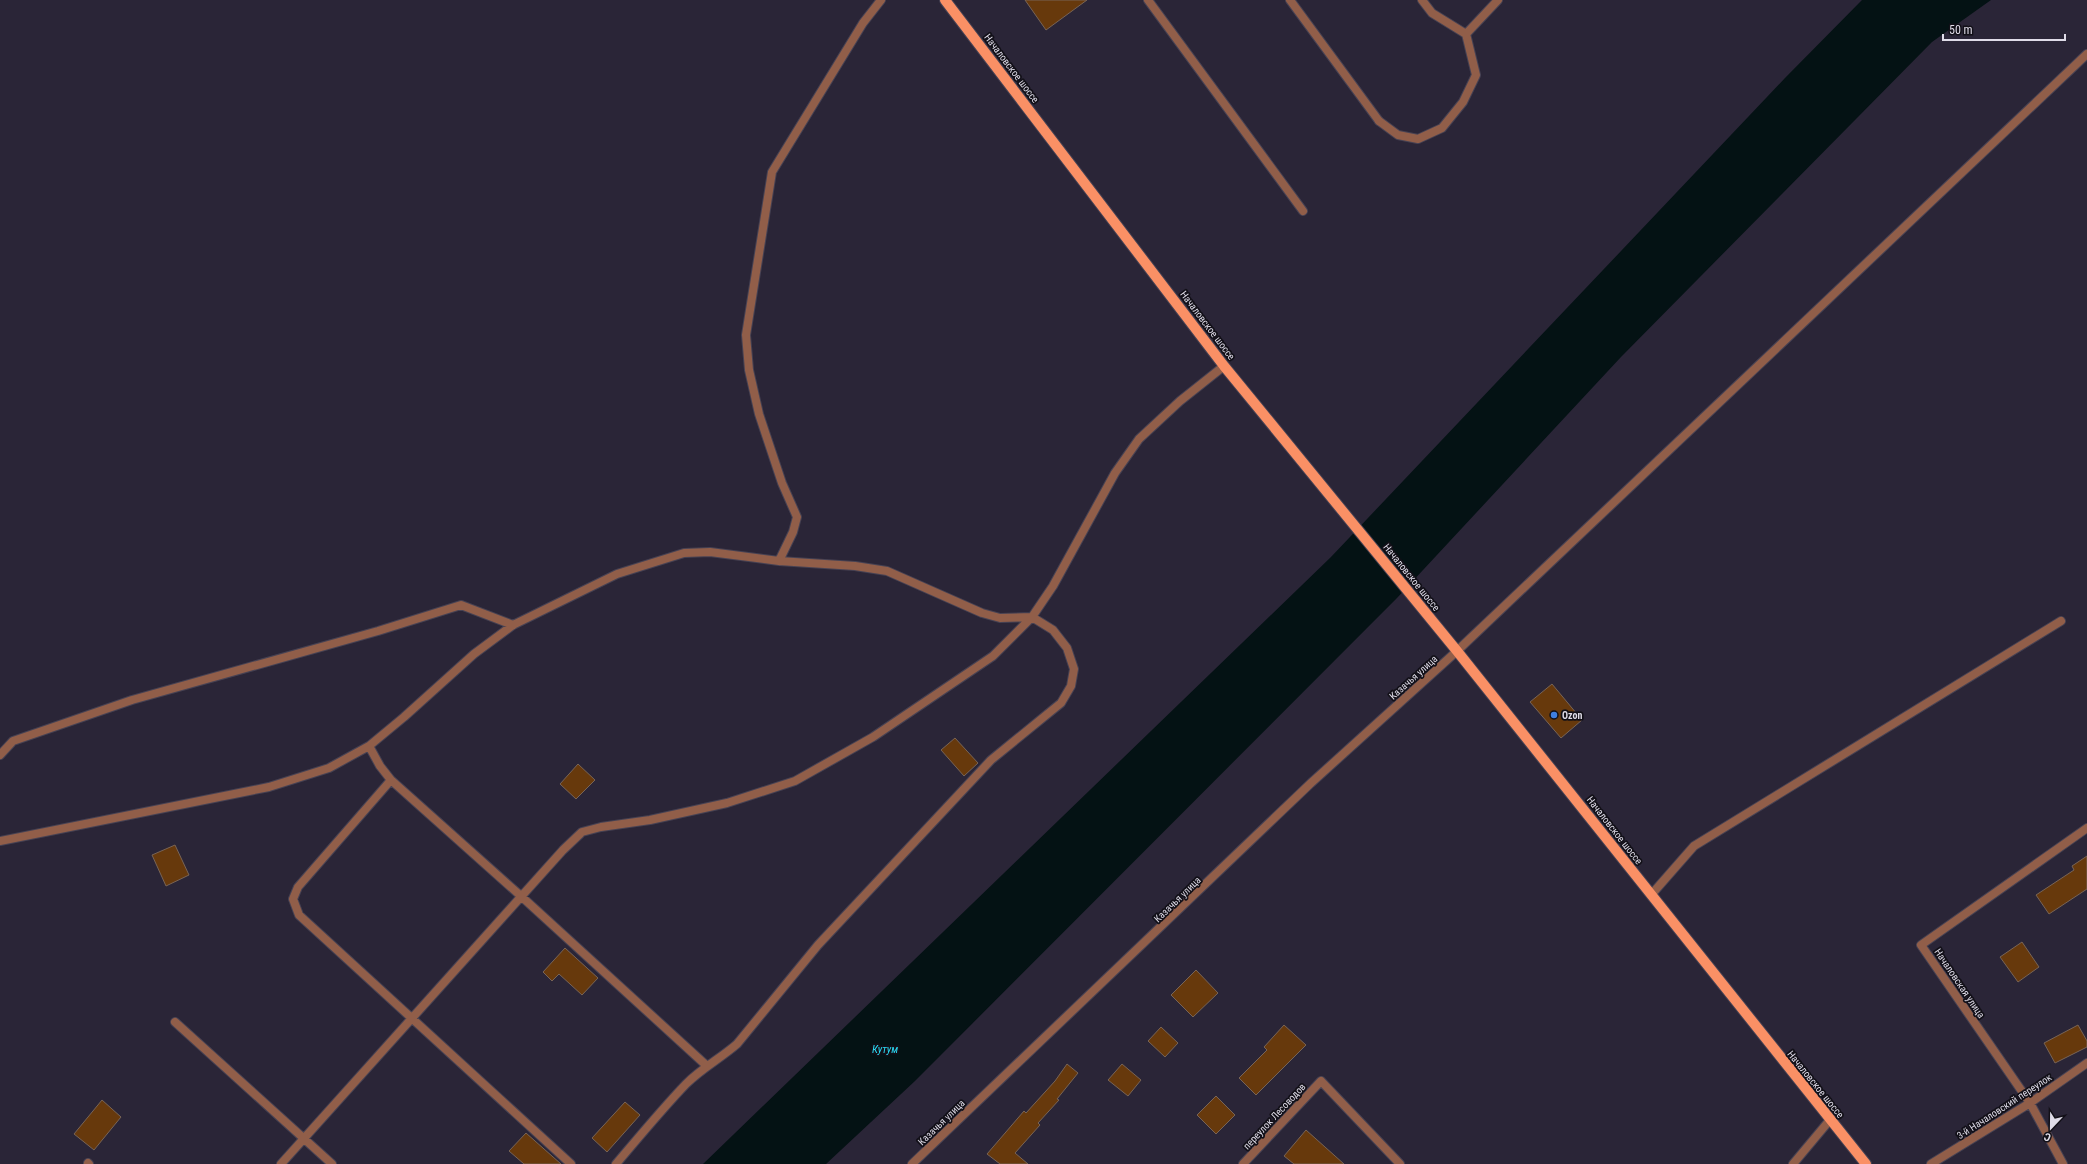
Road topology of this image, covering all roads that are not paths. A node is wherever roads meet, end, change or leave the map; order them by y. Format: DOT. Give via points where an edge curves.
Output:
graph roads {
  1 [pos="881,0"];
  2 [pos="945,0"];
  3 [pos="1148,0"];
  4 [pos="1290,0"];
  5 [pos="1422,0"];
  6 [pos="1498,0"];
  7 [pos="1466,34"];
  8 [pos="2087,54"];
  9 [pos="1303,211"];
  10 [pos="1224,366"];
  11 [pos="779,561"];
  12 [pos="1032,617"];
  13 [pos="2061,621"];
  14 [pos="513,625"];
  15 [pos="1458,651"];
  16 [pos="369,746"];
  17 [pos="0,754"];
  18 [pos="391,780"];
  19 [pos="2087,828"];
  20 [pos="0,841"];
  21 [pos="1651,895"];
  22 [pos="522,896"];
  23 [pos="411,1019"];
  24 [pos="175,1022"];
  25 [pos="2087,1063"];
  26 [pos="707,1066"];
  27 [pos="2030,1103"];
  28 [pos="1830,1121"];
  29 [pos="304,1139"];
  30 [pos="281,1164"];
  31 [pos="332,1164"];
  32 [pos="572,1164"];
  33 [pos="616,1164"];
  34 [pos="912,1164"];
  35 [pos="1243,1164"];
  36 [pos="1400,1164"];
  37 [pos="1793,1164"];
  38 [pos="1866,1164"];
  39 [pos="1931,1164"];
  40 [pos="2063,1164"];
  1 -- 11 [label="street" via="863,23 772,172 746,335 749,370 759,414 782,483 797,517"];
  2 -- 10 [label="main road, Началовское шоссе"];
  3 -- 9 [label="street"];
  4 -- 7 [label="street" via="1379,121 1398,135 1418,140 1442,128 1463,102 1476,76"];
  5 -- 7 [label="street" via="1432,13"];
  6 -- 7 [label="street"];
  8 -- 15 [label="street, Казачья улица"];
  10 -- 12 [label="street" via="1180,401 1139,439 1115,473 1053,586"];
  10 -- 15 [label="main road, Началовское шоссе"];
  11 -- 12 [label="street" via="855,566 887,571 982,613 1000,618"];
  11 -- 14 [label="street" via="710,552 684,553 617,574"];
  12 -- 22 [label="street" via="993,656 874,737 795,781 727,803 582,832"];
  12 -- 26 [label="street" via="1053,630 1067,648 1074,669 1071,686 1061,702 991,760 818,945 736,1044 722,1058"];
  13 -- 21 [label="street" via="1694,846"];
  14 -- 16 [label="street" via="474,654"];
  14 -- 17 [label="street" via="461,605 132,700 12,741"];
  15 -- 21 [label="main road, Началовское шоссе"];
  15 -- 34 [label="street, Казачья улица" via="1311,783"];
  16 -- 18 [label="street"];
  16 -- 20 [label="street" via="329,768 268,787"];
  18 -- 22 [label="street"];
  18 -- 23 [label="street" via="298,887 293,899 299,915"];
  19 -- 27 [label="street, Началовская улица" via="1921,944"];
  21 -- 28 [label="main road, Началовское шоссе"];
  22 -- 23 [label="street"];
  22 -- 26 [label="street"];
  23 -- 29 [label="street"];
  23 -- 32 [label="street"];
  24 -- 29 [label="street"];
  25 -- 27 [label="street, 3-й Началовский переулок"];
  26 -- 33 [label="street" via="687,1083"];
  27 -- 39 [label="street, 3-й Началовский переулок"];
  27 -- 40 [label="street, Началовская улица"];
  28 -- 37 [label="street"];
  28 -- 38 [label="main road, Началовское шоссе"];
  29 -- 30 [label="street"];
  29 -- 31 [label="street"];
  35 -- 36 [label="street, переулок Лесоводов" via="1321,1081"];
}
